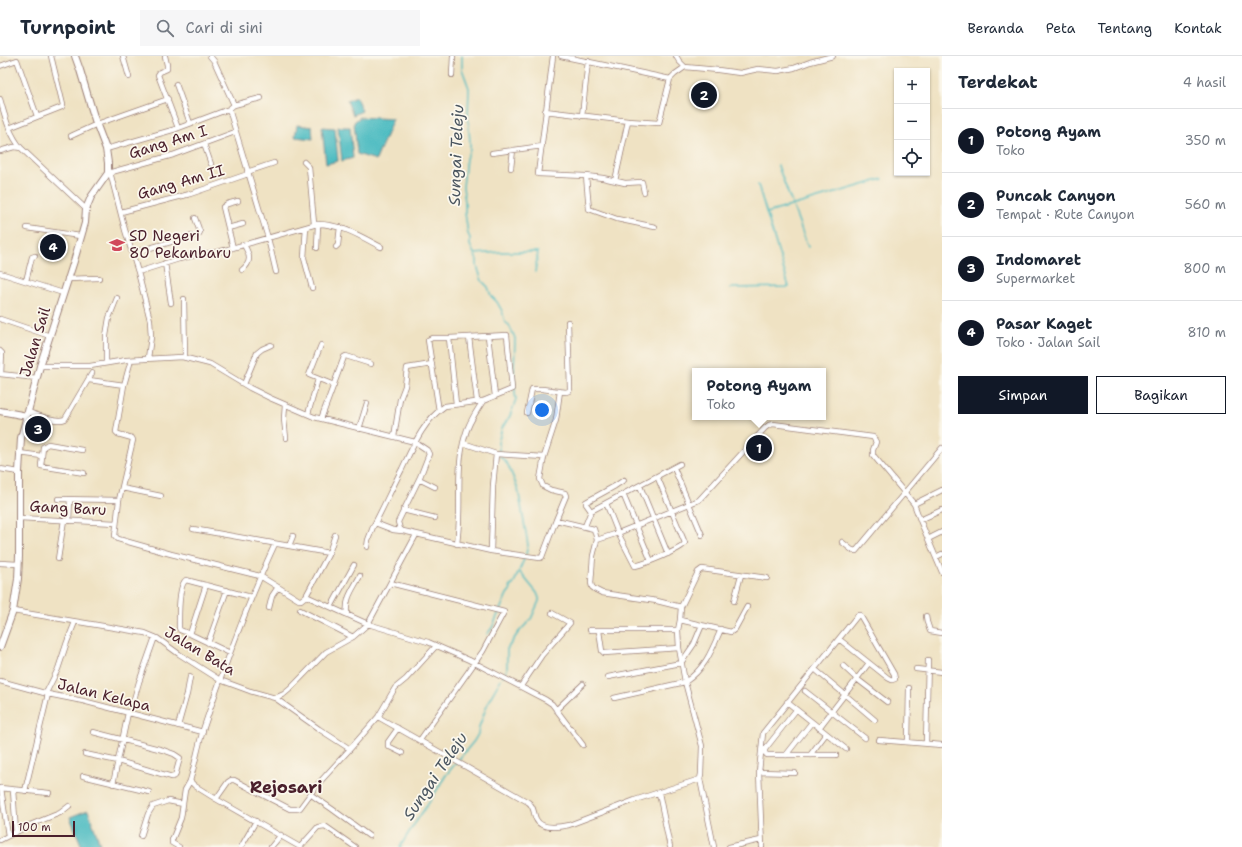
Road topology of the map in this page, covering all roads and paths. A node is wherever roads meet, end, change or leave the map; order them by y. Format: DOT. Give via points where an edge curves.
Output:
graph roads {
  1 [pos="51,56"];
  2 [pos="75,56"];
  3 [pos="123,56"];
  4 [pos="165,56"];
  5 [pos="210,56"];
  6 [pos="453,56"];
  7 [pos="553,56"];
  8 [pos="561,56"];
  9 [pos="676,56"];
  10 [pos="833,56"];
  11 [pos="588,61"];
  12 [pos="0,66"];
  13 [pos="685,67"];
  14 [pos="452,75"];
  15 [pos="129,77"];
  16 [pos="670,80"];
  17 [pos="176,84"];
  18 [pos="261,98"];
  19 [pos="168,99"];
  20 [pos="0,100"];
  21 [pos="234,105"];
  22 [pos="229,109"];
  23 [pos="545,111"];
  24 [pos="37,116"];
  25 [pos="582,116"];
  26 [pos="628,121"];
  27 [pos="190,123"];
  28 [pos="97,124"];
  29 [pos="9,128"];
  30 [pos="178,128"];
  31 [pos="235,132"];
  32 [pos="71,136"];
  33 [pos="204,144"];
  34 [pos="542,146"];
  35 [pos="21,148"];
  36 [pos="106,149"];
  37 [pos="513,150"];
  38 [pos="0,151"];
  39 [pos="492,153"];
  40 [pos="304,162"];
  41 [pos="274,163"];
  42 [pos="211,164"];
  43 [pos="511,168"];
  44 [pos="109,172"];
  45 [pos="248,173"];
  46 [pos="586,176"];
  47 [pos="615,181"];
  48 [pos="644,192"];
  49 [pos="238,201"];
  50 [pos="86,209"];
  51 [pos="121,212"];
  52 [pos="195,218"];
  53 [pos="243,224"];
  54 [pos="316,224"];
  55 [pos="306,227"];
  56 [pos="340,227"];
  57 [pos="655,227"];
  58 [pos="26,228"];
  59 [pos="228,228"];
  60 [pos="80,236"];
  61 [pos="268,238"];
  62 [pos="244,245"];
  63 [pos="336,247"];
  64 [pos="381,247"];
  65 [pos="233,248"];
  66 [pos="317,248"];
  67 [pos="132,253"];
  68 [pos="35,256"];
  69 [pos="165,263"];
  70 [pos="242,270"];
  71 [pos="138,272"];
  72 [pos="276,272"];
  73 [pos="0,273"];
  74 [pos="99,278"];
  75 [pos="67,279"];
  76 [pos="26,281"];
  77 [pos="312,288"];
  78 [pos="63,293"];
  79 [pos="117,298"];
  80 [pos="184,299"];
  81 [pos="171,303"];
  82 [pos="0,319"];
  83 [pos="568,322"];
  84 [pos="50,336"];
  85 [pos="488,336"];
  86 [pos="469,337"];
  87 [pos="450,338"];
  88 [pos="271,345"];
  89 [pos="321,345"];
  90 [pos="0,351"];
  91 [pos="185,357"];
  92 [pos="148,358"];
  93 [pos="131,360"];
  94 [pos="106,363"];
  95 [pos="371,364"];
  96 [pos="432,364"];
  97 [pos="40,366"];
  98 [pos="92,373"];
  99 [pos="0,374"];
  100 [pos="37,378"];
  101 [pos="318,379"];
  102 [pos="88,380"];
  103 [pos="244,384"];
  104 [pos="124,385"];
  105 [pos="334,385"];
  106 [pos="560,391"];
  107 [pos="495,396"];
  108 [pos="483,401"];
  109 [pos="477,402"];
  110 [pos="367,403"];
  111 [pos="456,404"];
  112 [pos="285,405"];
  113 [pos="0,411"];
  114 [pos="439,411"];
  115 [pos="527,413"];
  116 [pos="27,414"];
  117 [pos="308,414"];
  118 [pos="321,419"];
  119 [pos="359,429"];
  120 [pos="394,437"];
  121 [pos="286,438"];
  122 [pos="415,442"];
  123 [pos="463,443"];
  124 [pos="942,448"];
  125 [pos="82,450"];
  126 [pos="19,453"];
  127 [pos="499,454"];
  128 [pos="42,456"];
  129 [pos="544,457"];
  130 [pos="680,464"];
  131 [pos="674,468"];
  132 [pos="0,469"];
  133 [pos="19,472"];
  134 [pos="84,473"];
  135 [pos="657,476"];
  136 [pos="419,479"];
  137 [pos="624,480"];
  138 [pos="640,486"];
  139 [pos="435,487"];
  140 [pos="122,488"];
  141 [pos="942,490"];
  142 [pos="623,494"];
  143 [pos="905,494"];
  144 [pos="161,496"];
  145 [pos="58,499"];
  146 [pos="70,499"];
  147 [pos="120,500"];
  148 [pos="606,503"];
  149 [pos="689,504"];
  150 [pos="914,504"];
  151 [pos="403,510"];
  152 [pos="942,510"];
  153 [pos="590,511"];
  154 [pos="671,511"];
  155 [pos="589,517"];
  156 [pos="19,518"];
  157 [pos="435,518"];
  158 [pos="653,518"];
  159 [pos="556,520"];
  160 [pos="920,520"];
  161 [pos="66,521"];
  162 [pos="116,523"];
  163 [pos="375,523"];
  164 [pos="585,526"];
  165 [pos="636,526"];
  166 [pos="193,529"];
  167 [pos="594,529"];
  168 [pos="403,531"];
  169 [pos="942,532"];
  170 [pos="618,533"];
  171 [pos="335,535"];
  172 [pos="416,535"];
  173 [pos="702,535"];
  174 [pos="293,536"];
  175 [pos="928,539"];
  176 [pos="597,540"];
  177 [pos="842,542"];
  178 [pos="275,544"];
  179 [pos="457,544"];
  180 [pos="289,546"];
  181 [pos="368,547"];
  182 [pos="491,551"];
  183 [pos="329,552"];
  184 [pos="668,554"];
  185 [pos="942,554"];
  186 [pos="936,557"];
  187 [pos="58,559"];
  188 [pos="650,561"];
  189 [pos="0,563"];
  190 [pos="18,564"];
  191 [pos="354,565"];
  192 [pos="942,572"];
  193 [pos="741,575"];
  194 [pos="260,576"];
  195 [pos="360,576"];
  196 [pos="767,578"];
  197 [pos="390,583"];
  198 [pos="206,585"];
  199 [pos="278,587"];
  200 [pos="227,590"];
  201 [pos="251,596"];
  202 [pos="306,596"];
  203 [pos="734,601"];
  204 [pos="331,607"];
  205 [pos="681,607"];
  206 [pos="747,607"];
  207 [pos="269,608"];
  208 [pos="300,610"];
  209 [pos="12,611"];
  210 [pos="552,613"];
  211 [pos="347,615"];
  212 [pos="926,616"];
  213 [pos="680,620"];
  214 [pos="75,622"];
  215 [pos="368,624"];
  216 [pos="702,625"];
  217 [pos="590,630"];
  218 [pos="678,630"];
  219 [pos="721,630"];
  220 [pos="600,631"];
  221 [pos="942,633"];
  222 [pos="190,634"];
  223 [pos="155,637"];
  224 [pos="353,637"];
  225 [pos="839,639"];
  226 [pos="208,643"];
  227 [pos="436,646"];
  228 [pos="0,647"];
  229 [pos="679,648"];
  230 [pos="230,653"];
  231 [pos="928,660"];
  232 [pos="475,663"];
  233 [pos="681,663"];
  234 [pos="869,663"];
  235 [pos="843,666"];
  236 [pos="916,669"];
  237 [pos="928,670"];
  238 [pos="817,671"];
  239 [pos="942,672"];
  240 [pos="190,676"];
  241 [pos="608,677"];
  242 [pos="857,679"];
  243 [pos="220,680"];
  244 [pos="0,681"];
  245 [pos="685,682"];
  246 [pos="583,684"];
  247 [pos="521,686"];
  248 [pos="909,688"];
  249 [pos="805,691"];
  250 [pos="47,694"];
  251 [pos="844,695"];
  252 [pos="275,698"];
  253 [pos="614,698"];
  254 [pos="787,702"];
  255 [pos="887,702"];
  256 [pos="556,710"];
  257 [pos="796,710"];
  258 [pos="832,712"];
  259 [pos="129,713"];
  260 [pos="378,717"];
  261 [pos="876,720"];
  262 [pos="812,722"];
  263 [pos="178,726"];
  264 [pos="398,728"];
  265 [pos="819,728"];
  266 [pos="93,732"];
  267 [pos="203,732"];
  268 [pos="826,734"];
  269 [pos="865,738"];
  270 [pos="123,739"];
  271 [pos="420,740"];
  272 [pos="879,740"];
  273 [pos="908,742"];
  274 [pos="926,743"];
  275 [pos="583,745"];
  276 [pos="942,745"];
  277 [pos="350,749"];
  278 [pos="846,749"];
  279 [pos="402,753"];
  280 [pos="85,754"];
  281 [pos="786,755"];
  282 [pos="810,755"];
  283 [pos="836,755"];
  284 [pos="118,761"];
  285 [pos="758,772"];
  286 [pos="795,773"];
  287 [pos="83,776"];
  288 [pos="700,779"];
  289 [pos="190,781"];
  290 [pos="113,784"];
  291 [pos="1,788"];
  292 [pos="13,790"];
  293 [pos="25,791"];
  294 [pos="149,792"];
  295 [pos="49,793"];
  296 [pos="659,793"];
  297 [pos="310,794"];
  298 [pos="216,799"];
  299 [pos="182,804"];
  300 [pos="68,806"];
  301 [pos="256,821"];
  302 [pos="16,832"];
  303 [pos="281,835"];
  304 [pos="8,836"];
  305 [pos="141,836"];
  306 [pos="369,836"];
  307 [pos="0,840"];
  308 [pos="761,840"];
  309 [pos="179,847"];
  310 [pos="241,847"];
  311 [pos="271,847"];
  312 [pos="300,847"];
  313 [pos="355,847"];
  314 [pos="670,847"];
  315 [pos="714,847"];
  316 [pos="729,847"];
  317 [pos="762,847"];
  1 -- 24 [label="street" via="63,105"];
  2 -- 28 [label="street"];
  3 -- 15 [label="street"];
  4 -- 19 [label="street" via="167,69 158,75"];
  5 -- 21 [label="street"];
  6 -- 14 [label="street"];
  7 -- 23 [label="street"];
  8 -- 11 [label="street"];
  9 -- 13 [label="street"];
  10 -- 13 [label="street" via="778,71 758,69 740,73"];
  11 -- 16 [label="street"];
  11 -- 25 [label="street"];
  12 -- 24 [label="street" via="17,60"];
  13 -- 16 [label="street"];
  16 -- 26 [label="street" via="659,123"];
  17 -- 27 [label="street"];
  18 -- 21 [label="street"];
  19 -- 28 [label="street"];
  19 -- 30 [label="street"];
  20 -- 29 [label="street"];
  21 -- 22 [label="street"];
  22 -- 27 [label="street"];
  22 -- 31 [label="street"];
  23 -- 25 [label="street"];
  23 -- 34 [label="street"];
  24 -- 29 [label="street"];
  25 -- 26 [label="street"];
  26 -- 47 [label="street"];
  27 -- 30 [label="street"];
  28 -- 32 [label="street"];
  28 -- 36 [label="street"];
  29 -- 35 [label="street"];
  30 -- 36 [label="street"];
  31 -- 33 [label="street, Gang Am I"];
  31 -- 45 [label="street"];
  33 -- 42 [label="street"];
  33 -- 44 [label="street, Gang Am I"];
  34 -- 37 [label="street"];
  34 -- 46 [label="street" via="538,174"];
  35 -- 38 [label="street"];
  35 -- 50 [label="street"];
  36 -- 44 [label="street"];
  37 -- 39 [label="street"];
  37 -- 43 [label="street"];
  40 -- 54 [label="street" via="310,167"];
  41 -- 45 [label="street, Gang Am II"];
  44 -- 50 [label="street, Jalan Sail" via="91,197"];
  44 -- 51 [label="street"];
  45 -- 51 [label="street, Gang Am II" via="190,194"];
  45 -- 61 [label="street"];
  46 -- 47 [label="street"];
  46 -- 57 [label="street" via="589,209 617,219"];
  47 -- 48 [label="street" via="625,184 642,182"];
  49 -- 59 [label="street" via="223,207"];
  50 -- 60 [label="street, Jalan Sail" via="85,223"];
  51 -- 67 [label="street"];
  52 -- 67 [label="street" via="199,234"];
  53 -- 59 [label="street"];
  54 -- 55 [label="street"];
  54 -- 56 [label="street"];
  54 -- 66 [label="street"];
  55 -- 61 [label="street"];
  55 -- 77 [label="street" via="304,258"];
  56 -- 63 [label="street"];
  56 -- 64 [label="street"];
  58 -- 60 [label="street"];
  59 -- 65 [label="street"];
  60 -- 75 [label="street, Jalan Sail"];
  61 -- 62 [label="street"];
  61 -- 72 [label="street"];
  62 -- 65 [label="street"];
  62 -- 70 [label="street" via="249,260"];
  65 -- 69 [label="street"];
  67 -- 71 [label="street"];
  68 -- 76 [label="street" via="32,257"];
  69 -- 71 [label="street"];
  69 -- 81 [label="street"];
  71 -- 92 [label="street" via="150,320"];
  73 -- 76 [label="street"];
  74 -- 75 [label="street"];
  75 -- 78 [label="street, Jalan Sail"];
  76 -- 78 [label="street"];
  78 -- 84 [label="street, Jalan Sail"];
  79 -- 94 [label="street" via="109,318"];
  80 -- 91 [label="street"];
  82 -- 84 [label="street"];
  83 -- 106 [label="street" via="570,389 568,392"];
  84 -- 97 [label="street, Jalan Sail"];
  85 -- 86 [label="street"];
  85 -- 107 [label="street"];
  85 -- 107 [label="street" via="507,335 508,342 512,387 509,391"];
  86 -- 87 [label="street"];
  86 -- 109 [label="street"];
  87 -- 96 [label="street" via="429,339"];
  87 -- 111 [label="street"];
  88 -- 103 [label="street" via="257,353"];
  89 -- 101 [label="street" via="309,374"];
  90 -- 99 [label="street"];
  91 -- 92 [label="street"];
  91 -- 103 [label="street" via="210,364"];
  92 -- 93 [label="street"];
  93 -- 94 [label="street"];
  93 -- 104 [label="street"];
  94 -- 97 [label="street" via="90,366"];
  95 -- 105 [label="street" via="345,357"];
  96 -- 114 [label="street"];
  96 -- 120 [label="street" via="407,368"];
  97 -- 100 [label="street, Jalan Sail"];
  98 -- 102 [label="street"];
  99 -- 100 [label="street"];
  100 -- 116 [label="street, Jalan Sail"];
  101 -- 105 [label="street"];
  101 -- 117 [label="street"];
  102 -- 104 [label="street"];
  102 -- 116 [label="street" via="64,421"];
  103 -- 112 [label="street"];
  104 -- 140 [label="street" via="116,432 133,440"];
  105 -- 118 [label="street"];
  106 -- 115 [label="street" via="532,389"];
  106 -- 129 [label="street" via="556,420"];
  107 -- 108 [label="street"];
  108 -- 109 [label="street"];
  108 -- 123 [label="street" via="472,417"];
  109 -- 111 [label="street"];
  110 -- 119 [label="street"];
  111 -- 114 [label="street" via="445,406"];
  112 -- 117 [label="street"];
  112 -- 121 [label="street"];
  113 -- 116 [label="street"];
  114 -- 122 [label="street"];
  116 -- 126 [label="street, Jalan Sail"];
  117 -- 118 [label="street"];
  118 -- 119 [label="street"];
  119 -- 120 [label="street"];
  120 -- 122 [label="street"];
  122 -- 136 [label="street" via="427,450 428,454"];
  122 -- 163 [label="street"];
  123 -- 127 [label="street"];
  123 -- 179 [label="street" via="458,482"];
  124 -- 143 [label="street"];
  125 -- 128 [label="street" via="48,444 43,447"];
  126 -- 128 [label="street"];
  126 -- 133 [label="street, Jalan Sail"];
  127 -- 129 [label="street"];
  127 -- 182 [label="street" via="493,486"];
  128 -- 134 [label="street" via="40,466"];
  129 -- 159 [label="street" via="540,479 543,486 565,493 566,496"];
  130 -- 131 [label="street"];
  131 -- 135 [label="street"];
  131 -- 149 [label="street"];
  132 -- 133 [label="street"];
  133 -- 156 [label="street, Jalan Sail"];
  135 -- 138 [label="street"];
  135 -- 154 [label="street"];
  136 -- 139 [label="street"];
  136 -- 151 [label="street"];
  137 -- 153 [label="street" via="586,502"];
  138 -- 142 [label="street"];
  138 -- 158 [label="street"];
  140 -- 144 [label="street"];
  140 -- 147 [label="street"];
  141 -- 150 [label="street"];
  142 -- 148 [label="street"];
  142 -- 165 [label="street"];
  143 -- 149 [label="street" via="873,454 876,442 874,437 773,424 765,428 699,500"];
  143 -- 150 [label="street"];
  143 -- 177 [label="street" via="856,551"];
  145 -- 146 [label="street"];
  146 -- 147 [label="street"];
  146 -- 161 [label="street"];
  147 -- 162 [label="street"];
  148 -- 153 [label="street"];
  148 -- 170 [label="street"];
  149 -- 154 [label="street"];
  149 -- 173 [label="street"];
  150 -- 160 [label="street"];
  151 -- 157 [label="street"];
  151 -- 168 [label="street" via="398,522 400,530"];
  152 -- 160 [label="street"];
  153 -- 155 [label="street"];
  154 -- 158 [label="street"];
  154 -- 184 [label="street" via="685,543"];
  155 -- 164 [label="street"];
  155 -- 167 [label="street"];
  156 -- 161 [label="street, Gang Baru"];
  156 -- 190 [label="street, Jalan Sail"];
  158 -- 165 [label="street"];
  158 -- 184 [label="street"];
  159 -- 164 [label="street"];
  159 -- 182 [label="street" via="542,557 531,558"];
  160 -- 175 [label="street"];
  161 -- 162 [label="street, Gang Baru"];
  161 -- 187 [label="street"];
  162 -- 194 [label="street" via="115,536 118,539"];
  163 -- 168 [label="street"];
  163 -- 181 [label="street"];
  164 -- 167 [label="street"];
  165 -- 170 [label="street"];
  165 -- 188 [label="street"];
  166 -- 178 [label="street"];
  167 -- 176 [label="street"];
  168 -- 172 [label="street"];
  169 -- 175 [label="street"];
  170 -- 176 [label="street"];
  170 -- 188 [label="street" via="635,566"];
  171 -- 183 [label="street"];
  172 -- 179 [label="street"];
  172 -- 197 [label="street"];
  174 -- 180 [label="street"];
  175 -- 186 [label="street"];
  176 -- 205 [label="street" via="590,583 592,587 602,593"];
  178 -- 180 [label="street"];
  178 -- 194 [label="street"];
  179 -- 182 [label="street"];
  180 -- 183 [label="street"];
  183 -- 202 [label="street"];
  184 -- 188 [label="street"];
  185 -- 186 [label="street"];
  186 -- 192 [label="street"];
  189 -- 190 [label="street"];
  190 -- 209 [label="street, Jalan Sail"];
  191 -- 204 [label="street"];
  193 -- 196 [label="street"];
  193 -- 203 [label="street"];
  193 -- 205 [label="street" via="699,570"];
  194 -- 199 [label="street"];
  194 -- 201 [label="street"];
  195 -- 211 [label="street" via="348,597"];
  197 -- 215 [label="street"];
  197 -- 232 [label="street" via="503,612"];
  198 -- 200 [label="street"];
  198 -- 222 [label="street"];
  198 -- 222 [label="street" via="186,580 182,584 179,628"];
  199 -- 202 [label="street" via="299,600"];
  199 -- 207 [label="street"];
  200 -- 201 [label="street"];
  200 -- 226 [label="street"];
  201 -- 230 [label="street"];
  202 -- 204 [label="street"];
  204 -- 211 [label="street"];
  205 -- 213 [label="street"];
  206 -- 219 [label="street" via="735,629 731,632"];
  208 -- 224 [label="street"];
  209 -- 214 [label="street, Jalan Bata"];
  209 -- 228 [label="street, Jalan Sail"];
  210 -- 247 [label="street" via="570,622 542,655"];
  211 -- 215 [label="street"];
  212 -- 221 [label="street" via="930,631"];
  213 -- 216 [label="street"];
  213 -- 218 [label="street"];
  214 -- 223 [label="street, Jalan Bata" via="145,633"];
  214 -- 250 [label="street"];
  215 -- 224 [label="street"];
  215 -- 227 [label="street"];
  216 -- 219 [label="street"];
  216 -- 233 [label="street" via="694,644"];
  217 -- 220 [label="street"];
  218 -- 220 [label="street"];
  218 -- 229 [label="street"];
  219 -- 245 [label="street" via="702,665 695,675"];
  220 -- 229 [label="street" via="604,653"];
  222 -- 226 [label="street"];
  223 -- 243 [label="street, Jalan Bata"];
  223 -- 259 [label="street"];
  224 -- 252 [label="street" via="326,652 290,690"];
  225 -- 234 [label="street"];
  225 -- 234 [label="street" via="860,615 895,679 888,678"];
  225 -- 254 [label="street"];
  226 -- 230 [label="street"];
  227 -- 232 [label="street"];
  227 -- 260 [label="street" via="395,688"];
  229 -- 233 [label="street"];
  230 -- 243 [label="street"];
  231 -- 237 [label="street"];
  232 -- 247 [label="street"];
  232 -- 271 [label="street"];
  233 -- 241 [label="street"];
  233 -- 245 [label="street"];
  234 -- 242 [label="street"];
  235 -- 242 [label="street"];
  236 -- 237 [label="street"];
  237 -- 239 [label="street"];
  237 -- 274 [label="street"];
  238 -- 251 [label="street"];
  240 -- 263 [label="street"];
  242 -- 251 [label="street"];
  242 -- 255 [label="street"];
  243 -- 252 [label="street, Jalan Bata"];
  243 -- 267 [label="street"];
  244 -- 250 [label="street, Jalan Kelapa"];
  245 -- 253 [label="street"];
  245 -- 288 [label="street" via="702,746"];
  246 -- 256 [label="street"];
  247 -- 256 [label="street" via="552,704"];
  248 -- 273 [label="street"];
  249 -- 258 [label="street"];
  250 -- 259 [label="street, Jalan Kelapa"];
  250 -- 293 [label="street"];
  251 -- 258 [label="street"];
  251 -- 261 [label="street"];
  252 -- 277 [label="street, Jalan Bata"];
  254 -- 257 [label="street"];
  254 -- 285 [label="street" via="763,733"];
  256 -- 275 [label="street"];
  257 -- 262 [label="street"];
  257 -- 281 [label="street" via="765,750 767,755"];
  258 -- 265 [label="street"];
  258 -- 269 [label="street"];
  259 -- 263 [label="street, Jalan Kelapa"];
  259 -- 270 [label="street"];
  260 -- 264 [label="street"];
  260 -- 277 [label="street"];
  262 -- 265 [label="street"];
  262 -- 281 [label="street"];
  263 -- 267 [label="street, Jalan Kelapa"];
  264 -- 271 [label="street"];
  264 -- 279 [label="street" via="388,746"];
  265 -- 268 [label="street"];
  266 -- 270 [label="street"];
  267 -- 289 [label="street"];
  268 -- 278 [label="street"];
  268 -- 282 [label="street"];
  270 -- 284 [label="street"];
  270 -- 284 [label="street" via="169,751 180,758 175,776"];
  271 -- 296 [label="street" via="531,804 537,821 544,826 569,825"];
  272 -- 273 [label="street"];
  273 -- 274 [label="street"];
  274 -- 276 [label="street"];
  277 -- 297 [label="street"];
  280 -- 284 [label="street"];
  281 -- 282 [label="street"];
  282 -- 283 [label="street"];
  284 -- 290 [label="street"];
  285 -- 286 [label="street"];
  285 -- 308 [label="street"];
  287 -- 290 [label="street"];
  288 -- 296 [label="street"];
  288 -- 315 [label="street"];
  289 -- 298 [label="street"];
  289 -- 299 [label="street"];
  290 -- 294 [label="street"];
  291 -- 292 [label="street"];
  291 -- 304 [label="street"];
  292 -- 293 [label="street"];
  292 -- 302 [label="street"];
  293 -- 295 [label="street"];
  296 -- 314 [label="street"];
  297 -- 298 [label="street" via="300,808 290,809 231,780"];
  297 -- 306 [label="street"];
  298 -- 301 [label="street"];
  299 -- 305 [label="street" via="168,801 153,806"];
  299 -- 309 [label="street" via="181,818 172,841"];
  300 -- 302 [label="street" via="60,813"];
  301 -- 303 [label="street"];
  301 -- 310 [label="street"];
  302 -- 304 [label="street"];
  303 -- 311 [label="street"];
  303 -- 312 [label="street"];
  304 -- 307 [label="street"];
  308 -- 316 [label="street"];
  308 -- 317 [label="street"];
  312 -- 313 [label="street" via="318,827 322,826"];
}
